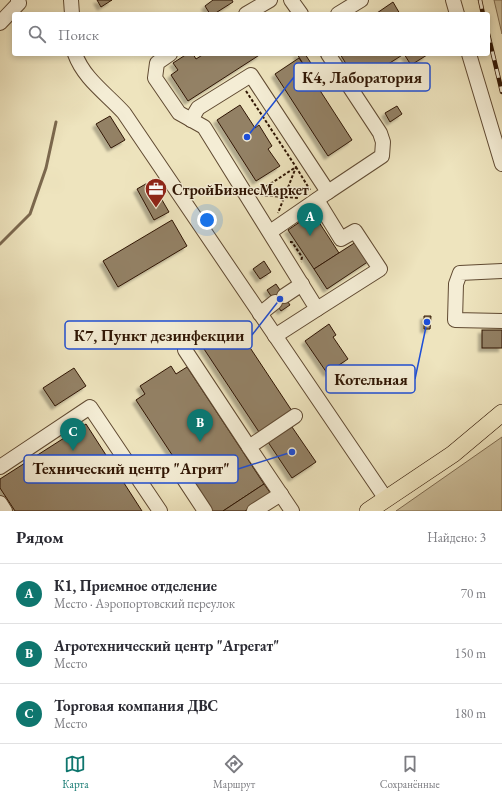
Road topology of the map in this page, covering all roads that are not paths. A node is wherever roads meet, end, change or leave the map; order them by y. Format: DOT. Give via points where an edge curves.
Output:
graph roads {
  1 [pos="18,0"];
  2 [pos="72,0"];
  3 [pos="270,0"];
  4 [pos="291,0"];
  5 [pos="361,0"];
  6 [pos="453,0"];
  7 [pos="72,12"];
  8 [pos="249,12"];
  9 [pos="300,12"];
  10 [pos="341,12"];
  11 [pos="456,12"];
  12 [pos="0,23"];
  13 [pos="76,56"];
  14 [pos="167,56"];
  15 [pos="329,56"];
  16 [pos="470,56"];
  17 [pos="191,120"];
  18 [pos="502,164"];
  19 [pos="322,196"];
  20 [pos="270,232"];
  21 [pos="502,271"];
  22 [pos="302,284"];
  23 [pos="317,309"];
  24 [pos="260,314"];
  25 [pos="502,321"];
  26 [pos="275,336"];
  27 [pos="185,350"];
  28 [pos="502,414"];
  29 [pos="295,416"];
  30 [pos="250,447"];
  31 [pos="0,467"];
  32 [pos="180,473"];
  33 [pos="281,494"];
  34 [pos="386,499"];
  35 [pos="0,503"];
  36 [pos="5,511"];
  37 [pos="160,511"];
  38 [pos="205,511"];
  39 [pos="254,511"];
  40 [pos="292,511"];
  41 [pos="368,511"];
  1 -- 12 [label="street" via="19,3"];
  2 -- 7 [label="street"];
  3 -- 8 [label="street"];
  4 -- 9 [label="street"];
  5 -- 10 [label="street"];
  6 -- 11 [label="street"];
  13 -- 24 [label="street" via="90,79 124,113"];
  14 -- 17 [label="street" via="157,63 156,78 179,113"];
  15 -- 19 [label="street" via="380,133 383,142 382,156"];
  16 -- 18 [label="street"];
  17 -- 19 [label="street" via="198,108 251,75"];
  17 -- 20 [label="street" via="204,127"];
  19 -- 20 [label="street"];
  19 -- 23 [label="street" via="342,239 355,231 380,269"];
  20 -- 22 [label="street"];
  21 -- 25 [label="street" via="460,273 456,284 455,320"];
  22 -- 23 [label="street"];
  22 -- 24 [label="street"];
  23 -- 26 [label="street"];
  24 -- 26 [label="street"];
  26 -- 34 [label="street"];
  27 -- 30 [label="street"];
  28 -- 34 [label="main road" via="453,454"];
  29 -- 30 [label="street"];
  30 -- 33 [label="street"];
  31 -- 37 [label="street" via="90,406"];
  32 -- 38 [label="street"];
  33 -- 39 [label="street"];
  33 -- 40 [label="street"];
  34 -- 41 [label="main road"];
  35 -- 36 [label="street"];
}
